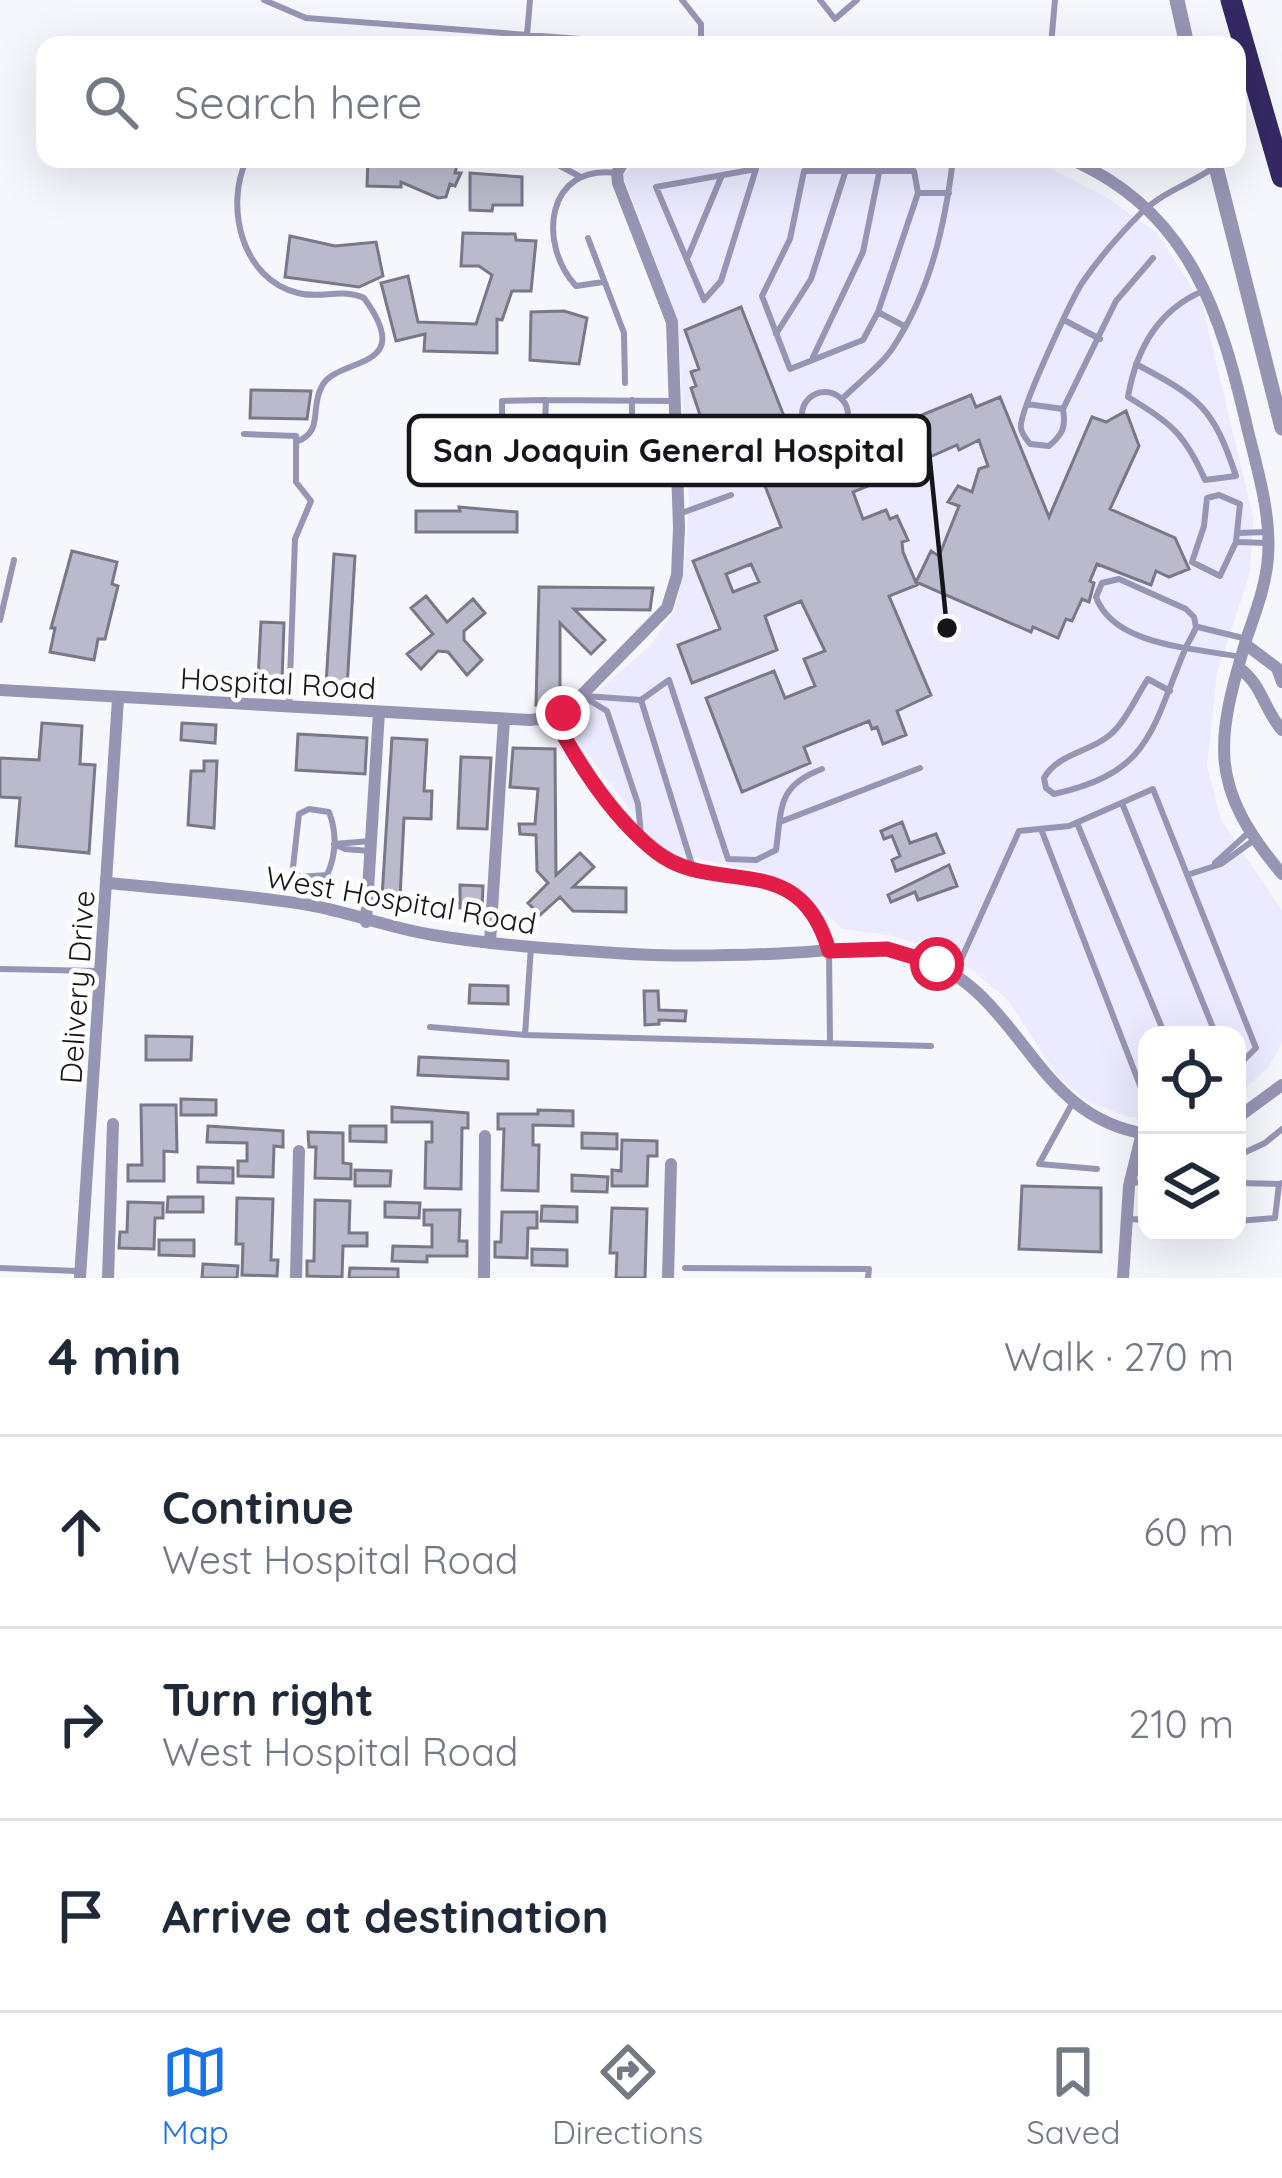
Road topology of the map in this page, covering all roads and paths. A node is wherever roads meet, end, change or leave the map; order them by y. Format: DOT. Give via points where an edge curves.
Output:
graph roads {
  1 [pos="264,0"];
  2 [pos="530,0"];
  3 [pos="682,0"];
  4 [pos="820,0"];
  5 [pos="857,0"];
  6 [pos="1055,0"];
  7 [pos="1177,0"];
  8 [pos="1231,0"];
  9 [pos="527,35"];
  10 [pos="540,36"];
  11 [pos="701,36"];
  12 [pos="1052,36"];
  13 [pos="1185,36"];
  14 [pos="1241,36"];
  15 [pos="1246,52"];
  16 [pos="243,168"];
  17 [pos="564,168"];
  18 [pos="620,168"];
  19 [pos="744,168"];
  20 [pos="755,168"];
  21 [pos="952,168"];
  22 [pos="1087,168"];
  23 [pos="1207,168"];
  24 [pos="1216,168"];
  25 [pos="845,171"];
  26 [pos="880,171"];
  27 [pos="617,173"];
  28 [pos="722,175"];
  29 [pos="579,176"];
  30 [pos="1282,177"];
  31 [pos="918,193"];
  32 [pos="949,194"];
  33 [pos="1145,209"];
  34 [pos="588,238"];
  35 [pos="1153,258"];
  36 [pos="687,259"];
  37 [pos="603,282"];
  38 [pos="1206,289"];
  39 [pos="878,312"];
  40 [pos="1064,320"];
  41 [pos="904,326"];
  42 [pos="776,334"];
  43 [pos="1100,339"];
  44 [pos="812,360"];
  45 [pos="1136,364"];
  46 [pos="626,383"];
  47 [pos="842,399"];
  48 [pos="546,400"];
  49 [pos="632,400"];
  50 [pos="677,401"];
  51 [pos="1028,404"];
  52 [pos="1063,409"];
  53 [pos="1282,428"];
  54 [pos="244,434"];
  55 [pos="544,435"];
  56 [pos="602,435"];
  57 [pos="296,442"];
  58 [pos="502,476"];
  59 [pos="731,495"];
  60 [pos="679,514"];
  61 [pos="1236,537"];
  62 [pos="1268,538"];
  63 [pos="14,560"];
  64 [pos="0,620"];
  65 [pos="1196,627"];
  66 [pos="1186,646"];
  67 [pos="1243,652"];
  68 [pos="1282,682"];
  69 [pos="0,690"];
  70 [pos="1170,691"];
  71 [pos="581,695"];
  72 [pos="118,699"];
  73 [pos="641,700"];
  74 [pos="289,707"];
  75 [pos="380,712"];
  76 [pos="504,718"];
  77 [pos="554,718"];
  78 [pos="1282,730"];
  79 [pos="920,768"];
  80 [pos="822,769"];
  81 [pos="1122,803"];
  82 [pos="780,823"];
  83 [pos="1077,823"];
  84 [pos="1041,829"];
  85 [pos="641,837"];
  86 [pos="1251,837"];
  87 [pos="334,844"];
  88 [pos="371,846"];
  89 [pos="693,868"];
  90 [pos="1282,874"];
  91 [pos="1187,875"];
  92 [pos="109,883"];
  93 [pos="366,922"];
  94 [pos="490,942"];
  95 [pos="531,947"];
  96 [pos="829,951"];
  97 [pos="0,969"];
  98 [pos="102,971"];
  99 [pos="955,973"];
  100 [pos="1161,1026"];
  101 [pos="1212,1026"];
  102 [pos="430,1027"];
  103 [pos="525,1035"];
  104 [pos="830,1043"];
  105 [pos="931,1046"];
  106 [pos="1246,1057"];
  107 [pos="1138,1080"];
  108 [pos="1282,1085"];
  109 [pos="1073,1102"];
  110 [pos="1246,1111"];
  111 [pos="113,1124"];
  112 [pos="1282,1130"];
  113 [pos="1138,1132"];
  114 [pos="485,1136"];
  115 [pos="299,1151"];
  116 [pos="1246,1152"];
  117 [pos="671,1164"];
  118 [pos="1097,1169"];
  119 [pos="1137,1176"];
  120 [pos="1246,1183"];
  121 [pos="1280,1184"];
  122 [pos="1127,1219"];
  123 [pos="1138,1220"];
  124 [pos="1246,1220"];
  125 [pos="0,1268"];
  126 [pos="685,1268"];
  127 [pos="81,1274"];
  128 [pos="783,1274"];
  129 [pos="108,1278"];
  130 [pos="296,1278"];
  131 [pos="484,1278"];
  132 [pos="668,1278"];
  133 [pos="868,1278"];
  134 [pos="1123,1278"];
  1 -- 9 [label="lane" via="306,17"];
  2 -- 9 [label="lane"];
  3 -- 11 [label="lane"];
  4 -- 5 [label="lane" via="836,19"];
  6 -- 12 [label="lane"];
  7 -- 13 [label="street"];
  8 -- 14 [label="highway"];
  9 -- 10 [label="lane"];
  15 -- 30 [label="highway"];
  16 -- 57 [label="lane" via="237,226 250,254 284,289 364,298 380,338 369,361 323,383 316,424"];
  17 -- 29 [label="lane"];
  18 -- 27 [label="street"];
  19 -- 28 [label="lane"];
  20 -- 36 [label="lane" via="721,281 704,300"];
  21 -- 32 [label="lane"];
  22 -- 33 [label="street"];
  23 -- 33 [label="lane"];
  24 -- 53 [label="street"];
  25 -- 26 [label="lane"];
  25 -- 42 [label="lane" via="811,279"];
  25 -- 42 [label="lane" via="804,171 790,239 762,296"];
  26 -- 31 [label="lane" via="914,171"];
  26 -- 44 [label="lane" via="863,252"];
  27 -- 29 [label="lane"];
  27 -- 50 [label="street" via="672,322"];
  28 -- 36 [label="lane"];
  28 -- 36 [label="lane" via="656,187"];
  29 -- 37 [label="lane" via="561,194 555,246 576,286"];
  31 -- 32 [label="lane"];
  31 -- 39 [label="lane"];
  32 -- 41 [label="lane" via="930,277"];
  33 -- 38 [label="street"];
  33 -- 40 [label="lane" via="1082,284"];
  34 -- 37 [label="lane"];
  35 -- 43 [label="lane" via="1117,301"];
  37 -- 46 [label="lane" via="624,333"];
  38 -- 45 [label="lane" via="1162,314"];
  38 -- 62 [label="street" via="1242,404"];
  39 -- 41 [label="lane"];
  39 -- 44 [label="lane" via="863,340"];
  40 -- 43 [label="lane"];
  40 -- 51 [label="lane"];
  41 -- 47 [label="lane" via="893,349"];
  42 -- 44 [label="lane" via="790,369"];
  43 -- 52 [label="lane"];
  45 -- 45 [label="lane" via="1127,397 1188,441 1205,480 1236,476 1207,409"];
  47 -- 47 [label="lane" via="828,392 808,399 801,420 809,433 832,438 844,428"];
  48 -- 49 [label="lane"];
  48 -- 55 [label="lane"];
  48 -- 58 [label="lane" via="502,401"];
  49 -- 50 [label="lane"];
  49 -- 56 [label="lane" via="632,432"];
  50 -- 60 [label="street"];
  51 -- 52 [label="lane"];
  51 -- 52 [label="lane" via="1021,431 1030,444 1049,446 1062,436"];
  54 -- 57 [label="lane"];
  55 -- 56 [label="lane"];
  55 -- 56 [label="lane" via="543,470 605,468"];
  57 -- 74 [label="lane" via="296,482 311,501 295,539"];
  59 -- 60 [label="lane"];
  60 -- 71 [label="street" via="667,608"];
  61 -- 61 [label="lane" via="1240,504 1207,498 1192,562 1220,576"];
  61 -- 62 [label="lane"];
  62 -- 67 [label="street"];
  63 -- 64 [label="lane"];
  65 -- 66 [label="lane"];
  65 -- 66 [label="lane" via="1186,609 1119,579 1102,583 1101,611 1118,625"];
  65 -- 67 [label="lane"];
  66 -- 67 [label="lane"];
  66 -- 70 [label="lane"];
  67 -- 68 [label="street" via="1277,668"];
  67 -- 78 [label="street"];
  67 -- 86 [label="street" via="1222,747 1232,801"];
  69 -- 72 [label="street, Hospital Road"];
  70 -- 70 [label="lane" via="1154,730 1121,768 1080,788 1046,788 1049,768 1116,730 1148,679"];
  71 -- 73 [label="lane"];
  71 -- 77 [label="street"];
  71 -- 85 [label="lane" via="607,711"];
  72 -- 74 [label="street, Hospital Road"];
  72 -- 92 [label="street, Delivery Drive"];
  73 -- 82 [label="lane" via="669,680 728,859 756,860 776,850"];
  73 -- 89 [label="lane"];
  74 -- 75 [label="street, Hospital Road"];
  75 -- 76 [label="street, Hospital Road"];
  75 -- 88 [label="street"];
  76 -- 77 [label="street, Hospital Road"];
  76 -- 94 [label="street"];
  77 -- 85 [label="street" via="574,756"];
  79 -- 82 [label="lane"];
  80 -- 82 [label="lane" via="792,783"];
  81 -- 83 [label="lane"];
  81 -- 91 [label="lane" via="1153,789"];
  81 -- 101 [label="lane"];
  83 -- 84 [label="lane"];
  83 -- 100 [label="lane"];
  84 -- 99 [label="lane" via="1019,831"];
  84 -- 107 [label="lane"];
  85 -- 89 [label="street"];
  86 -- 90 [label="street"];
  86 -- 91 [label="lane"];
  87 -- 87 [label="lane" via="327,875 299,877 298,814 328,812"];
  87 -- 88 [label="lane"];
  88 -- 93 [label="street"];
  89 -- 96 [label="street" via="785,891 815,914"];
  91 -- 106 [label="lane" via="1256,1048"];
  92 -- 93 [label="street, West Hospital Road" via="313,905"];
  92 -- 98 [label="street, Delivery Drive"];
  93 -- 94 [label="street, West Hospital Road"];
  94 -- 95 [label="street, West Hospital Road"];
  95 -- 96 [label="street, West Hospital Road" via="648,956"];
  95 -- 103 [label="lane"];
  96 -- 99 [label="street, West Hospital Road" via="887,949"];
  96 -- 104 [label="lane"];
  97 -- 98 [label="lane"];
  98 -- 127 [label="street, Delivery Drive"];
  99 -- 109 [label="street, West Hospital Road" via="995,1007"];
  102 -- 103 [label="lane"];
  103 -- 104 [label="lane"];
  104 -- 105 [label="lane"];
  108 -- 110 [label="street"];
  109 -- 113 [label="street, West Hospital Road"];
  109 -- 118 [label="lane" via="1039,1164"];
  111 -- 129 [label="street"];
  112 -- 116 [label="lane"];
  114 -- 131 [label="street"];
  115 -- 130 [label="street"];
  117 -- 132 [label="street"];
  119 -- 122 [label="street"];
  120 -- 121 [label="lane"];
  121 -- 124 [label="lane" via="1275,1218"];
  122 -- 123 [label="lane"];
  122 -- 134 [label="street"];
  125 -- 127 [label="lane"];
  126 -- 128 [label="lane"];
  128 -- 133 [label="lane" via="869,1269"];
}
